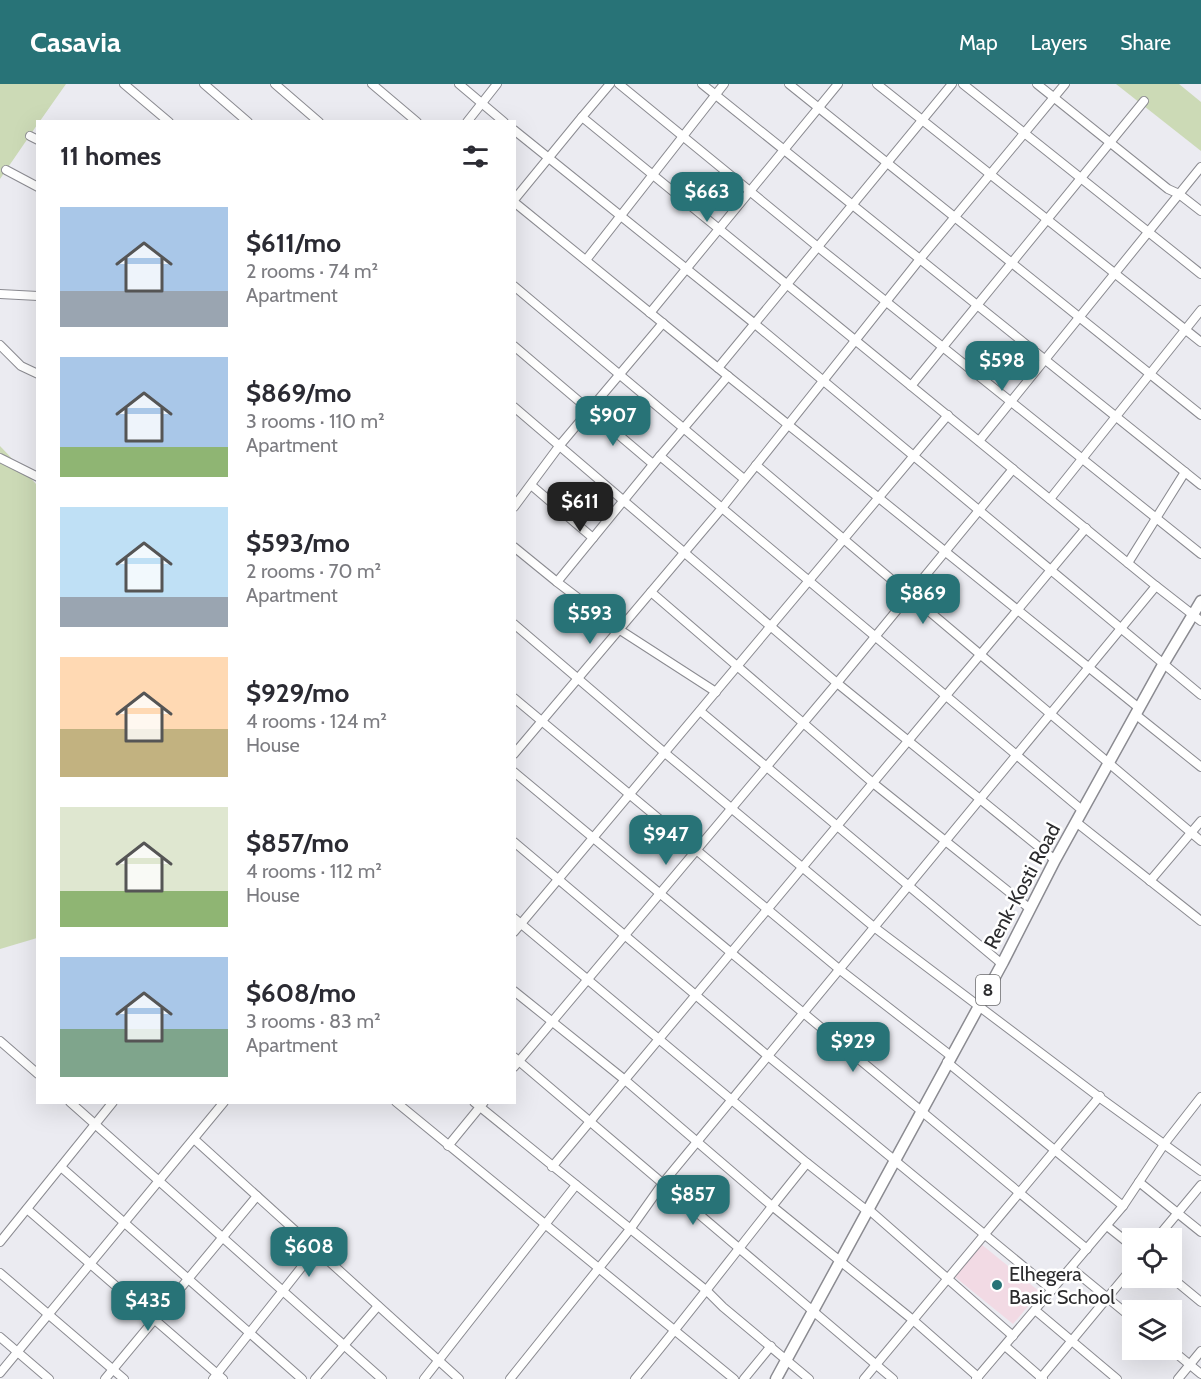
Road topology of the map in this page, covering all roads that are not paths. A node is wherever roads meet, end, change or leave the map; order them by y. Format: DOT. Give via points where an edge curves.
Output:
graph roads {
  1 [pos="124,84"];
  2 [pos="204,84"];
  3 [pos="275,84"];
  4 [pos="459,84"];
  5 [pos="497,84"];
  6 [pos="610,84"];
  7 [pos="619,84"];
  8 [pos="702,84"];
  9 [pos="724,84"];
  10 [pos="789,84"];
  11 [pos="838,84"];
  12 [pos="877,84"];
  13 [pos="952,84"];
  14 [pos="963,84"];
  15 [pos="1037,84"];
  16 [pos="1065,84"];
  17 [pos="378,86"];
  18 [pos="715,95"];
  19 [pos="1054,97"];
  20 [pos="1144,101"];
  21 [pos="482,103"];
  22 [pos="818,108"];
  23 [pos="582,117"];
  24 [pos="167,120"];
  25 [pos="246,120"];
  26 [pos="317,120"];
  27 [pos="415,120"];
  28 [pos="469,120"];
  29 [pos="502,120"];
  30 [pos="922,120"];
  31 [pos="516,132"];
  32 [pos="1024,132"];
  33 [pos="682,135"];
  34 [pos="1110,141"];
  35 [pos="783,150"];
  36 [pos="549,158"];
  37 [pos="887,163"];
  38 [pos="1201,167"];
  39 [pos="6,170"];
  40 [pos="990,174"];
  41 [pos="652,175"];
  42 [pos="1080,178"];
  43 [pos="36,186"];
  44 [pos="750,191"];
  45 [pos="1179,194"];
  46 [pos="516,199"];
  47 [pos="516,203"];
  48 [pos="853,206"];
  49 [pos="1201,211"];
  50 [pos="620,215"];
  51 [pos="954,217"];
  52 [pos="1046,219"];
  53 [pos="718,230"];
  54 [pos="1148,232"];
  55 [pos="819,247"];
  56 [pos="585,260"];
  57 [pos="920,260"];
  58 [pos="1011,262"];
  59 [pos="686,269"];
  60 [pos="1115,274"];
  61 [pos="1201,274"];
  62 [pos="787,285"];
  63 [pos="516,288"];
  64 [pos="0,294"];
  65 [pos="36,296"];
  66 [pos="886,302"];
  67 [pos="976,305"];
  68 [pos="1201,310"];
  69 [pos="650,313"];
  70 [pos="1080,318"];
  71 [pos="663,323"];
  72 [pos="755,324"];
  73 [pos="1185,330"];
  74 [pos="855,340"];
  75 [pos="1201,342"];
  76 [pos="0,345"];
  77 [pos="942,346"];
  78 [pos="516,348"];
  79 [pos="1045,360"];
  80 [pos="718,368"];
  81 [pos="36,373"];
  82 [pos="1150,374"];
  83 [pos="619,375"];
  84 [pos="728,376"];
  85 [pos="823,381"];
  86 [pos="911,386"];
  87 [pos="1011,401"];
  88 [pos="516,409"];
  89 [pos="590,410"];
  90 [pos="948,415"];
  91 [pos="1201,415"];
  92 [pos="1116,417"];
  93 [pos="788,424"];
  94 [pos="684,428"];
  95 [pos="979,441"];
  96 [pos="560,445"];
  97 [pos="660,456"];
  98 [pos="914,456"];
  99 [pos="0,458"];
  100 [pos="1083,458"];
  101 [pos="653,464"];
  102 [pos="756,465"];
  103 [pos="1013,469"];
  104 [pos="1185,472"];
  105 [pos="36,476"];
  106 [pos="744,479"];
  107 [pos="531,485"];
  108 [pos="1201,485"];
  109 [pos="879,499"];
  110 [pos="1050,499"];
  111 [pos="624,500"];
  112 [pos="516,504"];
  113 [pos="722,508"];
  114 [pos="980,510"];
  115 [pos="1157,518"];
  116 [pos="1086,528"];
  117 [pos="593,538"];
  118 [pos="844,540"];
  119 [pos="516,549"];
  120 [pos="685,552"];
  121 [pos="945,552"];
  122 [pos="1201,554"];
  123 [pos="1128,563"];
  124 [pos="1051,570"];
  125 [pos="557,582"];
  126 [pos="809,582"];
  127 [pos="1156,586"];
  128 [pos="651,592"];
  129 [pos="910,596"];
  130 [pos="1201,602"];
  131 [pos="1017,611"];
  132 [pos="1197,617"];
  133 [pos="516,626"];
  134 [pos="771,627"];
  135 [pos="1121,628"];
  136 [pos="620,630"];
  137 [pos="875,638"];
  138 [pos="979,655"];
  139 [pos="1164,663"];
  140 [pos="737,666"];
  141 [pos="1088,668"];
  142 [pos="579,678"];
  143 [pos="837,683"];
  144 [pos="716,692"];
  145 [pos="1201,695"];
  146 [pos="945,696"];
  147 [pos="516,700"];
  148 [pos="700,711"];
  149 [pos="1137,711"];
  150 [pos="1049,715"];
  151 [pos="542,722"];
  152 [pos="803,723"];
  153 [pos="908,741"];
  154 [pos="516,752"];
  155 [pos="665,753"];
  156 [pos="1015,756"];
  157 [pos="1108,764"];
  158 [pos="766,767"];
  159 [pos="1201,768"];
  160 [pos="516,773"];
  161 [pos="873,783"];
  162 [pos="630,795"];
  163 [pos="979,800"];
  164 [pos="731,809"];
  165 [pos="1082,810"];
  166 [pos="1201,821"];
  167 [pos="1076,822"];
  168 [pos="836,827"];
  169 [pos="1191,833"];
  170 [pos="594,837"];
  171 [pos="1201,841"];
  172 [pos="945,842"];
  173 [pos="516,844"];
  174 [pos="696,851"];
  175 [pos="1054,860"];
  176 [pos="802,867"];
  177 [pos="559,879"];
  178 [pos="1150,881"];
  179 [pos="908,886"];
  180 [pos="660,893"];
  181 [pos="1029,908"];
  182 [pos="767,909"];
  183 [pos="518,921"];
  184 [pos="1201,921"];
  185 [pos="874,927"];
  186 [pos="625,935"];
  187 [pos="730,953"];
  188 [pos="1002,964"];
  189 [pos="839,969"];
  190 [pos="588,979"];
  191 [pos="516,993"];
  192 [pos="696,995"];
  193 [pos="979,1005"];
  194 [pos="802,1014"];
  195 [pos="552,1022"];
  196 [pos="659,1039"];
  197 [pos="0,1041"];
  198 [pos="768,1056"];
  199 [pos="949,1059"];
  200 [pos="516,1062"];
  201 [pos="36,1072"];
  202 [pos="624,1080"];
  203 [pos="1100,1096"];
  204 [pos="1201,1097"];
  205 [pos="732,1100"];
  206 [pos="72,1104"];
  207 [pos="111,1104"];
  208 [pos="222,1104"];
  209 [pos="398,1104"];
  210 [pos="479,1104"];
  211 [pos="921,1111"];
  212 [pos="590,1122"];
  213 [pos="95,1125"];
  214 [pos="194,1138"];
  215 [pos="696,1143"];
  216 [pos="1165,1143"];
  217 [pos="448,1146"];
  218 [pos="1055,1149"];
  219 [pos="894,1159"];
  220 [pos="807,1163"];
  221 [pos="61,1167"];
  222 [pos="552,1167"];
  223 [pos="1201,1171"];
  224 [pos="159,1180"];
  225 [pos="1139,1182"];
  226 [pos="663,1183"];
  227 [pos="576,1185"];
  228 [pos="1201,1185"];
  229 [pos="1019,1193"];
  230 [pos="257,1196"];
  231 [pos="772,1206"];
  232 [pos="1123,1206"];
  233 [pos="27,1209"];
  234 [pos="867,1209"];
  235 [pos="1177,1213"];
  236 [pos="125,1222"];
  237 [pos="545,1225"];
  238 [pos="1107,1226"];
  239 [pos="631,1228"];
  240 [pos="1165,1228"];
  241 [pos="1201,1232"];
  242 [pos="985,1234"];
  243 [pos="223,1237"];
  244 [pos="1122,1238"];
  245 [pos="0,1242"];
  246 [pos="738,1248"];
  247 [pos="316,1249"];
  248 [pos="1087,1249"];
  249 [pos="840,1261"];
  250 [pos="90,1264"];
  251 [pos="600,1267"];
  252 [pos="1071,1268"];
  253 [pos="0,1273"];
  254 [pos="189,1278"];
  255 [pos="948,1278"];
  256 [pos="1122,1280"];
  257 [pos="1182,1286"];
  258 [pos="282,1290"];
  259 [pos="1052,1290"];
  260 [pos="707,1291"];
  261 [pos="1108,1298"];
  262 [pos="1201,1302"];
  263 [pos="378,1305"];
  264 [pos="813,1310"];
  265 [pos="1035,1310"];
  266 [pos="1122,1310"];
  267 [pos="49,1315"];
  268 [pos="154,1320"];
  269 [pos="913,1320"];
  270 [pos="675,1330"];
  271 [pos="251,1334"];
  272 [pos="1013,1336"];
  273 [pos="0,1337"];
  274 [pos="1072,1341"];
  275 [pos="344,1345"];
  276 [pos="771,1346"];
  277 [pos="1005,1346"];
  278 [pos="1201,1351"];
  279 [pos="18,1352"];
  280 [pos="787,1358"];
  281 [pos="1182,1358"];
  282 [pos="439,1361"];
  283 [pos="876,1364"];
  284 [pos="1190,1365"];
  285 [pos="113,1370"];
  286 [pos="0,1373"];
  287 [pos="1201,1374"];
  288 [pos="218,1377"];
  289 [pos="977,1378"];
  290 [pos="1041,1378"];
  291 [pos="49,1379"];
  292 [pos="105,1379"];
  293 [pos="124,1379"];
  294 [pos="302,1379"];
  295 [pos="315,1379"];
  296 [pos="382,1379"];
  297 [pos="424,1379"];
  298 [pos="459,1379"];
  299 [pos="510,1379"];
  300 [pos="635,1379"];
  301 [pos="734,1379"];
  302 [pos="744,1379"];
  303 [pos="776,1379"];
  304 [pos="809,1379"];
  305 [pos="864,1379"];
  306 [pos="893,1379"];
  307 [pos="1117,1379"];
  308 [pos="1178,1379"];
  1 -- 24 [label="street"];
  2 -- 25 [label="street"];
  3 -- 26 [label="street"];
  4 -- 21 [label="street"];
  5 -- 21 [label="street"];
  6 -- 23 [label="street"];
  7 -- 33 [label="street"];
  8 -- 18 [label="street"];
  9 -- 18 [label="street"];
  10 -- 22 [label="street"];
  11 -- 22 [label="street"];
  12 -- 30 [label="street"];
  13 -- 30 [label="street"];
  14 -- 32 [label="street"];
  15 -- 19 [label="street"];
  16 -- 19 [label="street"];
  17 -- 27 [label="street"];
  18 -- 33 [label="street"];
  18 -- 35 [label="street"];
  19 -- 32 [label="street"];
  19 -- 34 [label="street"];
  20 -- 34 [label="street"];
  21 -- 28 [label="street"];
  21 -- 29 [label="street"];
  22 -- 35 [label="street"];
  22 -- 37 [label="street"];
  23 -- 36 [label="street"];
  23 -- 41 [label="street"];
  30 -- 37 [label="street"];
  30 -- 40 [label="street"];
  31 -- 36 [label="street"];
  32 -- 40 [label="street"];
  32 -- 42 [label="street"];
  33 -- 41 [label="street"];
  33 -- 44 [label="street"];
  34 -- 42 [label="street"];
  34 -- 45 [label="street"];
  35 -- 44 [label="street"];
  35 -- 48 [label="street"];
  36 -- 46 [label="street"];
  36 -- 50 [label="street"];
  37 -- 48 [label="street"];
  37 -- 51 [label="street"];
  38 -- 45 [label="street"];
  39 -- 43 [label="street"];
  40 -- 51 [label="street"];
  40 -- 52 [label="street"];
  41 -- 50 [label="street"];
  41 -- 53 [label="street"];
  42 -- 52 [label="street"];
  42 -- 54 [label="street"];
  44 -- 53 [label="street"];
  44 -- 55 [label="street"];
  45 -- 49 [label="street"];
  45 -- 54 [label="street"];
  47 -- 56 [label="street"];
  48 -- 55 [label="street"];
  48 -- 57 [label="street"];
  50 -- 56 [label="street"];
  50 -- 59 [label="street"];
  51 -- 57 [label="street"];
  51 -- 58 [label="street"];
  52 -- 58 [label="street"];
  52 -- 60 [label="street"];
  53 -- 59 [label="street"];
  53 -- 62 [label="street"];
  54 -- 60 [label="street"];
  54 -- 61 [label="street"];
  55 -- 62 [label="street"];
  55 -- 66 [label="street"];
  56 -- 69 [label="street"];
  57 -- 66 [label="street"];
  57 -- 67 [label="street"];
  58 -- 67 [label="street"];
  58 -- 70 [label="street"];
  59 -- 69 [label="street"];
  59 -- 72 [label="street"];
  60 -- 70 [label="street"];
  60 -- 73 [label="street"];
  62 -- 72 [label="street"];
  62 -- 74 [label="street"];
  63 -- 83 [label="street"];
  64 -- 65 [label="street"];
  66 -- 74 [label="street"];
  66 -- 77 [label="street"];
  67 -- 77 [label="street"];
  67 -- 79 [label="street"];
  68 -- 73 [label="street"];
  69 -- 71 [label="street"];
  70 -- 79 [label="street"];
  70 -- 82 [label="street"];
  71 -- 80 [label="street"];
  71 -- 83 [label="street"];
  72 -- 80 [label="street"];
  72 -- 85 [label="street"];
  73 -- 75 [label="street"];
  73 -- 82 [label="street"];
  74 -- 85 [label="street"];
  74 -- 86 [label="street"];
  76 -- 81 [label="street" via="21,366"];
  77 -- 86 [label="street"];
  77 -- 87 [label="street"];
  78 -- 89 [label="street"];
  79 -- 87 [label="street"];
  79 -- 92 [label="street"];
  80 -- 84 [label="street"];
  82 -- 91 [label="street"];
  82 -- 92 [label="street"];
  83 -- 89 [label="street"];
  83 -- 94 [label="street"];
  84 -- 93 [label="street"];
  84 -- 94 [label="street"];
  85 -- 93 [label="street"];
  85 -- 98 [label="street"];
  86 -- 90 [label="street"];
  87 -- 95 [label="street"];
  87 -- 100 [label="street"];
  88 -- 96 [label="street"];
  89 -- 96 [label="street"];
  89 -- 101 [label="street"];
  90 -- 95 [label="street"];
  90 -- 98 [label="street"];
  92 -- 100 [label="street"];
  92 -- 104 [label="street"];
  93 -- 102 [label="street"];
  93 -- 109 [label="street"];
  94 -- 97 [label="street"];
  94 -- 106 [label="street"];
  95 -- 103 [label="street"];
  96 -- 107 [label="street"];
  96 -- 111 [label="street"];
  97 -- 101 [label="street"];
  97 -- 113 [label="street"];
  98 -- 109 [label="street"];
  98 -- 114 [label="street"];
  99 -- 105 [label="street"];
  100 -- 110 [label="street"];
  100 -- 115 [label="street"];
  101 -- 111 [label="street"];
  102 -- 106 [label="street"];
  102 -- 118 [label="street"];
  103 -- 110 [label="street"];
  103 -- 114 [label="street"];
  104 -- 108 [label="street"];
  104 -- 115 [label="street"];
  106 -- 113 [label="street"];
  107 -- 112 [label="street"];
  107 -- 117 [label="street"];
  109 -- 118 [label="street"];
  109 -- 121 [label="street"];
  110 -- 116 [label="street"];
  111 -- 117 [label="street"];
  111 -- 120 [label="street"];
  113 -- 120 [label="street"];
  113 -- 126 [label="street"];
  114 -- 121 [label="street"];
  114 -- 124 [label="street"];
  115 -- 122 [label="street"];
  115 -- 123 [label="street"];
  116 -- 123 [label="street"];
  116 -- 124 [label="street"];
  117 -- 125 [label="street"];
  118 -- 126 [label="street"];
  118 -- 129 [label="street"];
  119 -- 125 [label="street"];
  120 -- 128 [label="street"];
  120 -- 134 [label="street"];
  121 -- 129 [label="street"];
  121 -- 131 [label="street"];
  123 -- 127 [label="street"];
  124 -- 131 [label="street"];
  124 -- 135 [label="street"];
  125 -- 136 [label="street"];
  126 -- 134 [label="street"];
  126 -- 137 [label="street"];
  127 -- 132 [label="street"];
  127 -- 135 [label="street"];
  128 -- 136 [label="street"];
  128 -- 140 [label="street"];
  129 -- 137 [label="street"];
  129 -- 138 [label="street"];
  130 -- 132 [label="main road, Renk-Kosti Road / 8"];
  131 -- 138 [label="street"];
  131 -- 141 [label="street"];
  132 -- 139 [label="main road, Renk-Kosti Road / 8"];
  133 -- 142 [label="street"];
  134 -- 140 [label="street"];
  134 -- 143 [label="street"];
  135 -- 139 [label="street"];
  135 -- 141 [label="street"];
  136 -- 142 [label="street"];
  136 -- 144 [label="street"];
  137 -- 143 [label="street"];
  137 -- 146 [label="street"];
  138 -- 146 [label="street"];
  138 -- 150 [label="street"];
  139 -- 145 [label="street"];
  139 -- 149 [label="main road, Renk-Kosti Road / 8"];
  140 -- 144 [label="street"];
  140 -- 152 [label="street"];
  141 -- 149 [label="street"];
  141 -- 150 [label="street"];
  142 -- 151 [label="street"];
  142 -- 155 [label="street"];
  143 -- 152 [label="street"];
  143 -- 153 [label="street"];
  144 -- 148 [label="street"];
  146 -- 153 [label="street"];
  146 -- 156 [label="street"];
  147 -- 151 [label="street"];
  148 -- 155 [label="street"];
  148 -- 158 [label="street"];
  149 -- 157 [label="main road, Renk-Kosti Road / 8"];
  149 -- 159 [label="street"];
  150 -- 156 [label="street"];
  150 -- 157 [label="street"];
  151 -- 154 [label="street"];
  151 -- 162 [label="street"];
  152 -- 158 [label="street"];
  152 -- 161 [label="street"];
  153 -- 161 [label="street"];
  153 -- 163 [label="street"];
  155 -- 162 [label="street"];
  155 -- 164 [label="street"];
  156 -- 163 [label="street"];
  156 -- 165 [label="street"];
  157 -- 165 [label="main road, Renk-Kosti Road / 8"];
  157 -- 169 [label="street"];
  158 -- 164 [label="street"];
  158 -- 168 [label="street"];
  160 -- 170 [label="street"];
  161 -- 168 [label="street"];
  161 -- 172 [label="street"];
  162 -- 170 [label="street"];
  162 -- 174 [label="street"];
  163 -- 172 [label="street"];
  163 -- 175 [label="street"];
  164 -- 174 [label="street"];
  164 -- 176 [label="street"];
  165 -- 167 [label="main road, Renk-Kosti Road / 8"];
  166 -- 169 [label="street"];
  167 -- 175 [label="main road, Renk-Kosti Road / 8"];
  167 -- 178 [label="street"];
  168 -- 176 [label="street"];
  168 -- 179 [label="street"];
  169 -- 171 [label="street"];
  169 -- 178 [label="street"];
  170 -- 177 [label="street"];
  170 -- 180 [label="street"];
  172 -- 179 [label="street"];
  172 -- 181 [label="street"];
  173 -- 177 [label="street"];
  174 -- 180 [label="street"];
  174 -- 182 [label="street"];
  175 -- 181 [label="main road, Renk-Kosti Road / 8"];
  176 -- 182 [label="street"];
  176 -- 185 [label="street"];
  177 -- 183 [label="street"];
  177 -- 186 [label="street"];
  178 -- 184 [label="street"];
  179 -- 185 [label="street"];
  179 -- 188 [label="street"];
  180 -- 186 [label="street"];
  180 -- 187 [label="street"];
  181 -- 188 [label="main road, Renk-Kosti Road / 8"];
  182 -- 187 [label="street"];
  182 -- 189 [label="street"];
  183 -- 190 [label="street"];
  185 -- 189 [label="street"];
  185 -- 193 [label="street"];
  186 -- 190 [label="street"];
  186 -- 192 [label="street"];
  187 -- 192 [label="street"];
  187 -- 194 [label="street"];
  188 -- 193 [label="main road, Renk-Kosti Road / 8"];
  189 -- 194 [label="street"];
  189 -- 199 [label="street"];
  190 -- 195 [label="street"];
  190 -- 196 [label="street"];
  191 -- 195 [label="street"];
  192 -- 196 [label="street"];
  192 -- 198 [label="street"];
  193 -- 199 [label="main road, Renk-Kosti Road / 8"];
  193 -- 203 [label="street"];
  194 -- 198 [label="street"];
  194 -- 211 [label="street"];
  195 -- 200 [label="street"];
  195 -- 202 [label="street"];
  196 -- 202 [label="street"];
  196 -- 205 [label="street"];
  197 -- 201 [label="street"];
  198 -- 205 [label="street"];
  198 -- 219 [label="street"];
  199 -- 211 [label="main road, Renk-Kosti Road / 8"];
  199 -- 218 [label="street"];
  200 -- 212 [label="street"];
  202 -- 212 [label="street"];
  202 -- 215 [label="street"];
  203 -- 216 [label="street"];
  203 -- 218 [label="street"];
  204 -- 216 [label="street"];
  205 -- 215 [label="street"];
  205 -- 220 [label="street"];
  206 -- 213 [label="street"];
  207 -- 213 [label="street"];
  208 -- 214 [label="street"];
  209 -- 217 [label="street"];
  210 -- 217 [label="street"];
  210 -- 222 [label="street"];
  211 -- 219 [label="main road, Renk-Kosti Road / 8"];
  211 -- 229 [label="street"];
  212 -- 222 [label="street"];
  212 -- 226 [label="street"];
  213 -- 221 [label="street"];
  213 -- 224 [label="street"];
  214 -- 224 [label="street"];
  214 -- 230 [label="street"];
  215 -- 226 [label="street"];
  215 -- 231 [label="street"];
  216 -- 223 [label="street"];
  216 -- 225 [label="street"];
  217 -- 237 [label="street"];
  218 -- 229 [label="street"];
  218 -- 232 [label="street"];
  219 -- 234 [label="main road, Renk-Kosti Road / 8"];
  219 -- 242 [label="street"];
  220 -- 231 [label="street"];
  220 -- 234 [label="street"];
  221 -- 233 [label="street"];
  221 -- 236 [label="street"];
  222 -- 227 [label="street"];
  224 -- 236 [label="street"];
  224 -- 243 [label="street"];
  225 -- 232 [label="street"];
  225 -- 235 [label="street"];
  226 -- 239 [label="street"];
  226 -- 246 [label="street"];
  227 -- 237 [label="street"];
  227 -- 239 [label="street"];
  228 -- 235 [label="street"];
  229 -- 242 [label="street"];
  229 -- 248 [label="street"];
  230 -- 243 [label="street"];
  230 -- 247 [label="street"];
  231 -- 246 [label="street"];
  231 -- 249 [label="street"];
  232 -- 238 [label="street"];
  233 -- 245 [label="street"];
  233 -- 250 [label="street"];
  234 -- 249 [label="main road, Renk-Kosti Road / 8"];
  234 -- 255 [label="street"];
  235 -- 240 [label="street"];
  235 -- 241 [label="street"];
  236 -- 250 [label="street"];
  236 -- 254 [label="street"];
  237 -- 251 [label="street"];
  237 -- 282 [label="street"];
  238 -- 244 [label="street"];
  238 -- 248 [label="street"];
  239 -- 251 [label="street"];
  239 -- 260 [label="street"];
  242 -- 255 [label="street"];
  242 -- 259 [label="street"];
  243 -- 254 [label="street"];
  243 -- 258 [label="street"];
  246 -- 260 [label="street"];
  246 -- 264 [label="street"];
  247 -- 258 [label="street"];
  247 -- 263 [label="street"];
  248 -- 252 [label="street"];
  249 -- 264 [label="main road, Renk-Kosti Road / 8"];
  249 -- 269 [label="street"];
  250 -- 267 [label="street"];
  250 -- 268 [label="street"];
  251 -- 270 [label="street"];
  251 -- 299 [label="street"];
  252 -- 259 [label="street"];
  252 -- 261 [label="street"];
  253 -- 267 [label="street"];
  254 -- 268 [label="street"];
  254 -- 271 [label="street"];
  255 -- 269 [label="street"];
  255 -- 272 [label="street"];
  256 -- 261 [label="street"];
  257 -- 262 [label="street"];
  258 -- 271 [label="street"];
  258 -- 275 [label="street"];
  259 -- 265 [label="street"];
  260 -- 270 [label="street"];
  260 -- 276 [label="street"];
  261 -- 266 [label="street"];
  261 -- 274 [label="street"];
  263 -- 275 [label="street"];
  263 -- 282 [label="street"];
  264 -- 280 [label="main road, Renk-Kosti Road / 8"];
  264 -- 283 [label="street"];
  265 -- 272 [label="street"];
  265 -- 274 [label="street"];
  267 -- 279 [label="street"];
  267 -- 285 [label="street"];
  268 -- 285 [label="street"];
  268 -- 288 [label="street"];
  269 -- 283 [label="street"];
  269 -- 289 [label="street"];
  270 -- 300 [label="street"];
  270 -- 301 [label="street"];
  271 -- 288 [label="street"];
  271 -- 294 [label="street"];
  272 -- 277 [label="street"];
  273 -- 279 [label="street"];
  274 -- 290 [label="street"];
  274 -- 307 [label="street"];
  275 -- 295 [label="street"];
  275 -- 296 [label="street"];
  276 -- 280 [label="street"];
  276 -- 302 [label="street"];
  277 -- 289 [label="street"];
  277 -- 290 [label="street"];
  278 -- 284 [label="street"];
  279 -- 286 [label="street"];
  279 -- 291 [label="street"];
  280 -- 303 [label="main road, Renk-Kosti Road / 8"];
  280 -- 304 [label="street"];
  281 -- 284 [label="street"];
  282 -- 297 [label="street"];
  282 -- 298 [label="street"];
  283 -- 305 [label="street"];
  283 -- 306 [label="street"];
  284 -- 287 [label="street"];
  284 -- 308 [label="street"];
  285 -- 292 [label="street"];
  285 -- 293 [label="street"];
}
